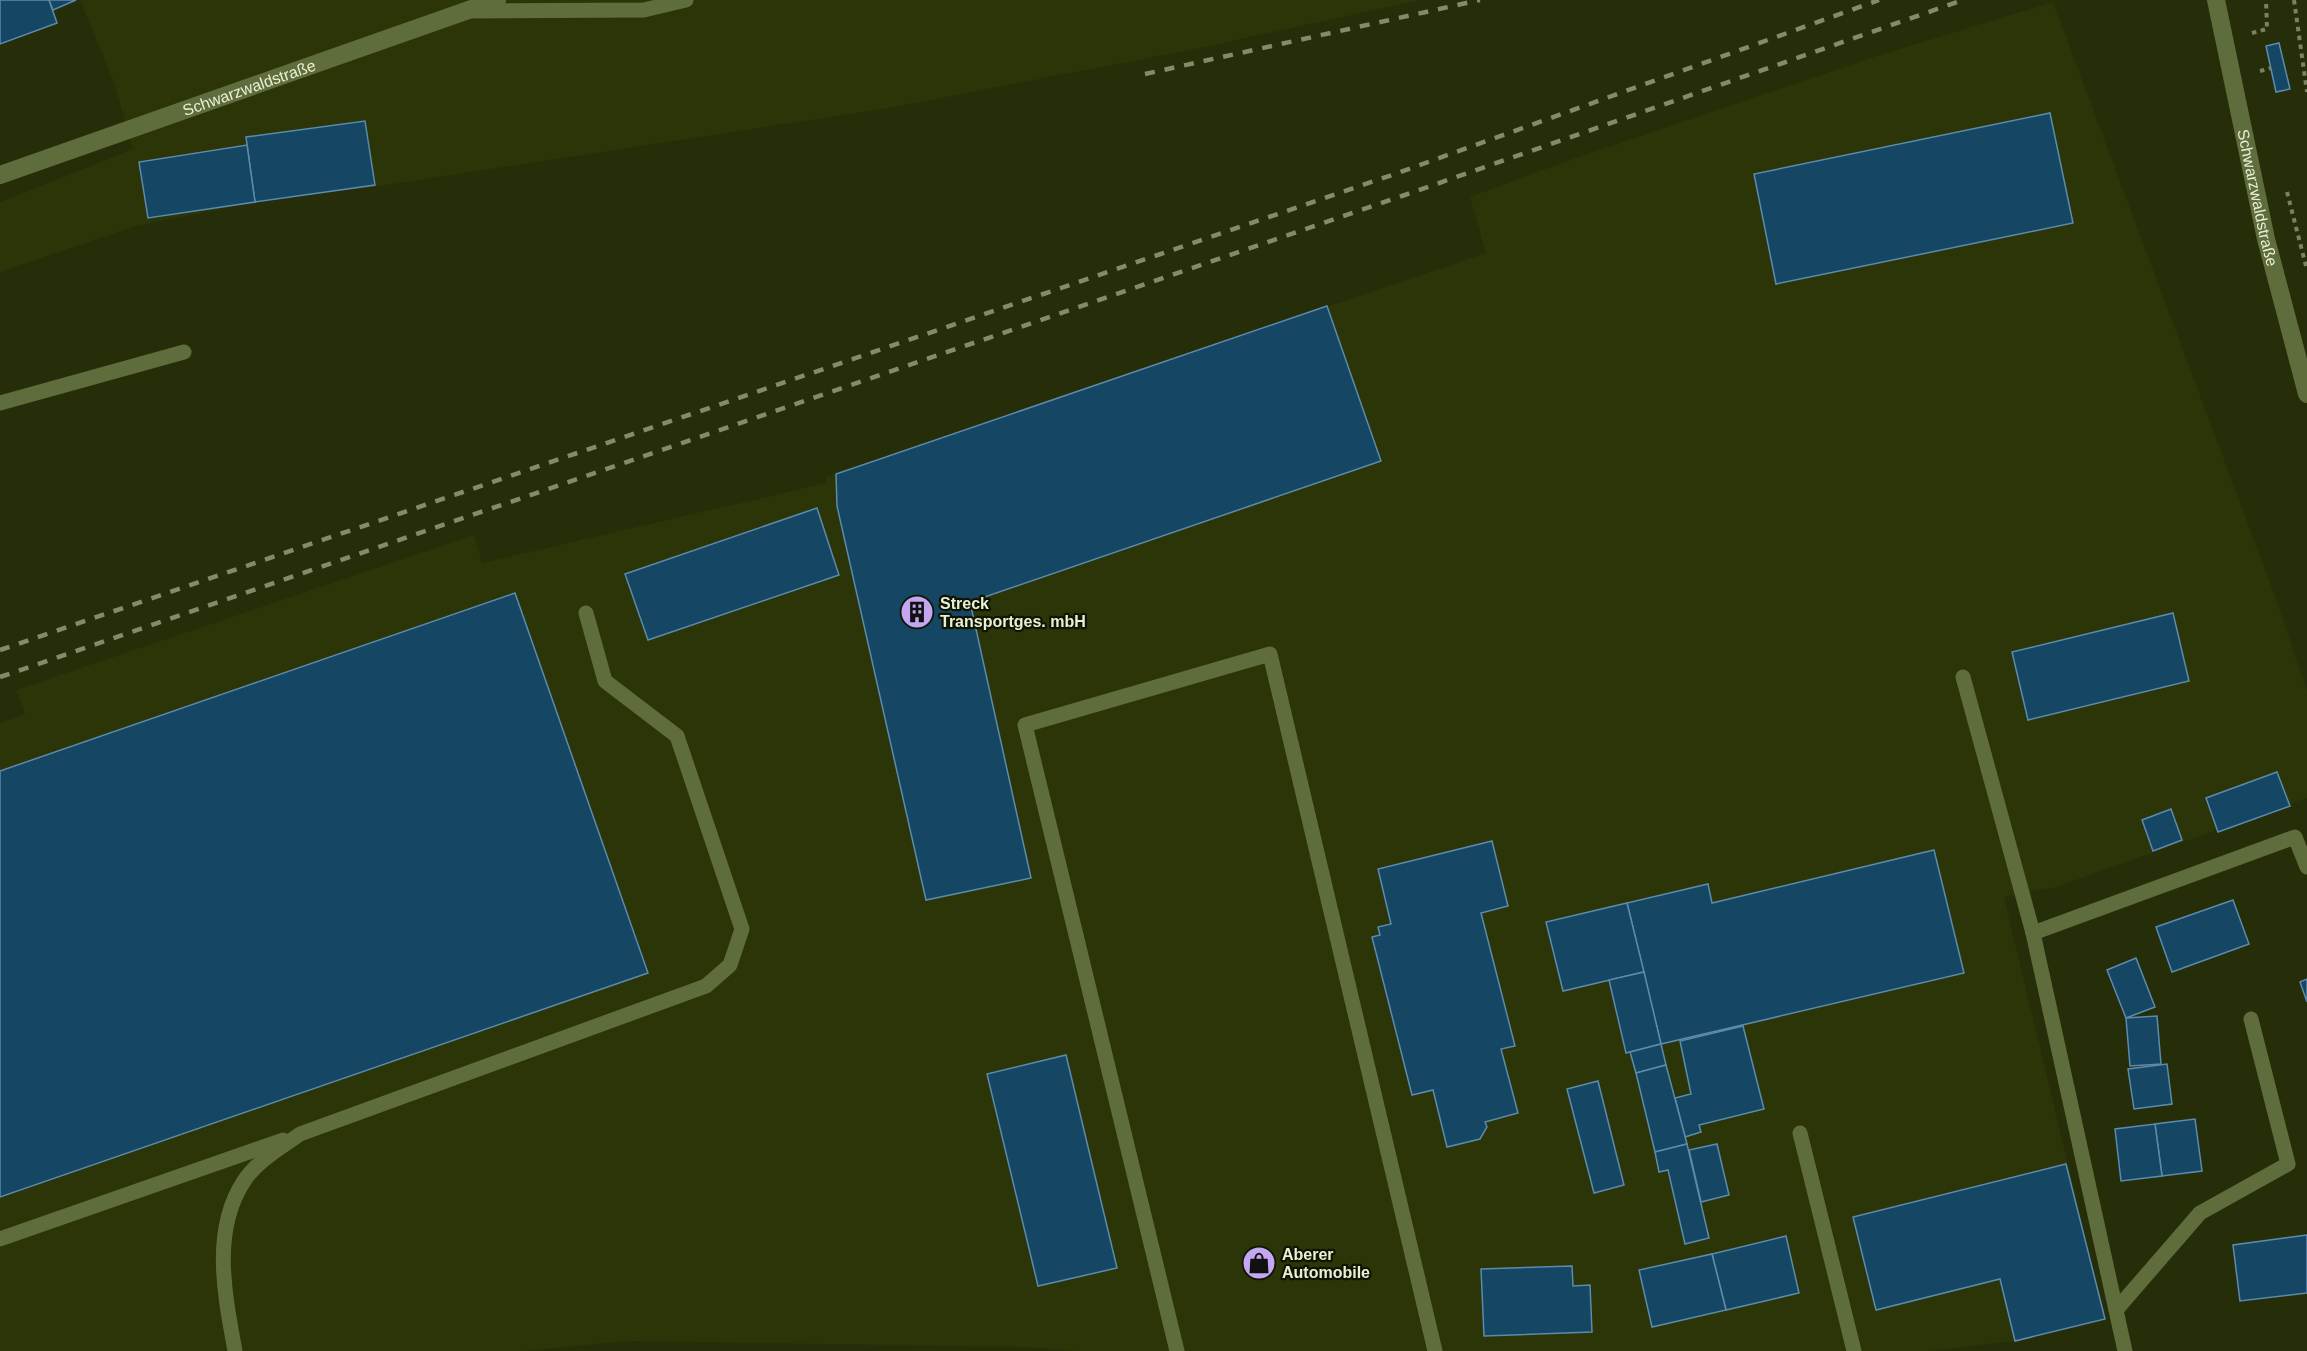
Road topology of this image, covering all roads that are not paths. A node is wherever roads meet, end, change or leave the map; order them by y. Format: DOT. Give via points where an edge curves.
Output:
graph roads {
  1 [pos="498,0"];
  2 [pos="686,0"];
  3 [pos="2216,0"];
  4 [pos="468,11"];
  5 [pos="0,175"];
  6 [pos="184,352"];
  7 [pos="2307,394"];
  8 [pos="0,403"];
  9 [pos="586,613"];
  10 [pos="1963,677"];
  11 [pos="2307,867"];
  12 [pos="2033,933"];
  13 [pos="2251,1019"];
  14 [pos="1800,1133"];
  15 [pos="300,1134"];
  16 [pos="0,1239"];
  17 [pos="2116,1310"];
  18 [pos="235,1351"];
  19 [pos="1178,1351"];
  20 [pos="1435,1351"];
  21 [pos="1854,1351"];
  22 [pos="2125,1351"];
  1 -- 4 [label="main road, Schwarzwaldstraße"];
  2 -- 4 [label="lane" via="644,10"];
  3 -- 7 [label="main road, Schwarzwaldstraße" via="2266,239"];
  4 -- 5 [label="main road, Schwarzwaldstraße"];
  6 -- 8 [label="lane"];
  9 -- 15 [label="lane" via="604,681 677,736 742,929 730,965 706,986 673,999"];
  10 -- 12 [label="lane"];
  11 -- 12 [label="lane" via="2295,837"];
  12 -- 17 [label="lane"];
  13 -- 17 [label="lane" via="2288,1164 2200,1213"];
  14 -- 21 [label="lane"];
  15 -- 16 [label="lane"];
  15 -- 18 [label="lane" via="244,1180 231,1212 223,1250 223,1280"];
  17 -- 22 [label="lane"];
  19 -- 20 [label="lane" via="1025,725 1270,654"];
}
